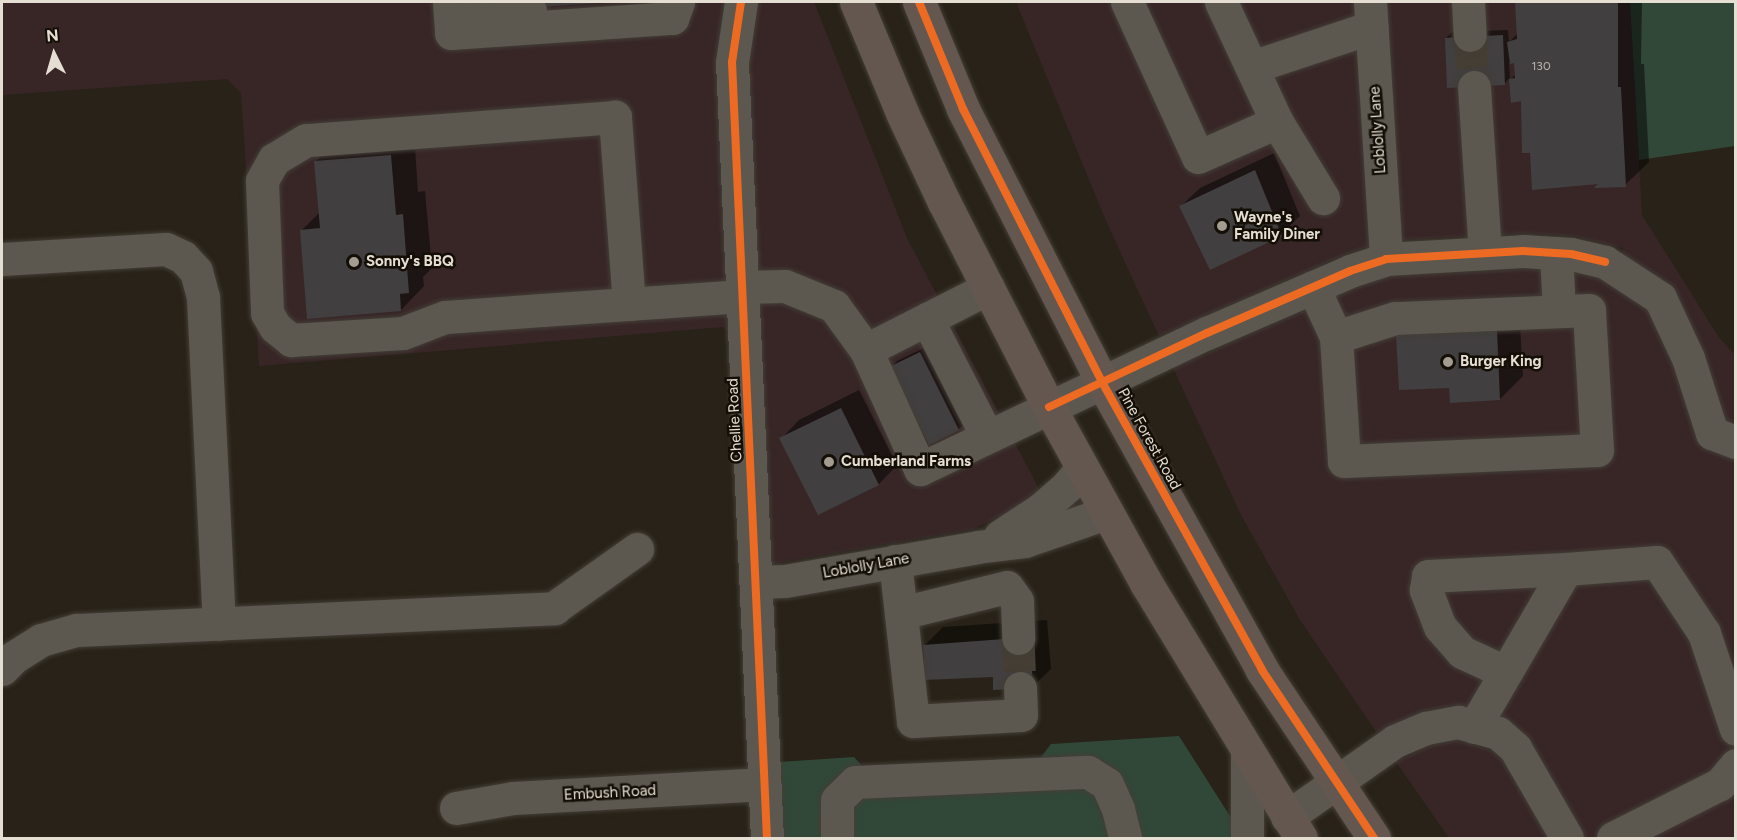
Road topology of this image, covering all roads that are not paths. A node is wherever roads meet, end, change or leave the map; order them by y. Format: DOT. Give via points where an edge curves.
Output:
graph roads {
  1 [pos="449,2"];
  2 [pos="474,2"];
  3 [pos="657,2"];
  4 [pos="678,2"];
  5 [pos="741,2"];
  6 [pos="856,2"];
  7 [pos="919,2"];
  8 [pos="1127,2"];
  9 [pos="1221,2"];
  10 [pos="1468,2"];
  11 [pos="1371,14"];
  12 [pos="1470,35"];
  13 [pos="1252,67"];
  14 [pos="1474,87"];
  15 [pos="1277,122"];
  16 [pos="1323,198"];
  17 [pos="1485,253"];
  18 [pos="1556,253"];
  19 [pos="2,259"];
  20 [pos="1386,259"];
  21 [pos="1313,287"];
  22 [pos="988,288"];
  23 [pos="742,292"];
  24 [pos="628,304"];
  25 [pos="1574,310"];
  26 [pos="927,319"];
  27 [pos="1336,338"];
  28 [pos="866,350"];
  29 [pos="1102,382"];
  30 [pos="1049,407"];
  31 [pos="987,436"];
  32 [pos="1736,442"];
  33 [pos="1082,468"];
  34 [pos="1106,513"];
  35 [pos="977,547"];
  36 [pos="637,549"];
  37 [pos="895,561"];
  38 [pos="1566,569"];
  39 [pos="756,582"];
  40 [pos="901,613"];
  41 [pos="219,624"];
  42 [pos="1018,638"];
  43 [pos="2,669"];
  44 [pos="1505,672"];
  45 [pos="1020,702"];
  46 [pos="1474,727"];
  47 [pos="1736,729"];
  48 [pos="1246,751"];
  49 [pos="1736,765"];
  50 [pos="1335,783"];
  51 [pos="765,784"];
  52 [pos="456,808"];
  53 [pos="1294,828"];
  54 [pos="767,838"];
  55 [pos="837,838"];
  56 [pos="1125,838"];
  57 [pos="1247,838"];
  58 [pos="1374,838"];
  59 [pos="1567,838"];
  60 [pos="1613,838"];
  1 -- 4 [label="street" via="450,33 672,18"];
  2 -- 3 [label="street" via="504,12"];
  5 -- 23 [label="street, Chellie Road" via="732,62"];
  6 -- 22 [label="main road" via="903,115"];
  7 -- 29 [label="main road, Pine Forest Road" via="963,109"];
  8 -- 15 [label="street" via="1198,157"];
  9 -- 13 [label="street"];
  10 -- 12 [label="street"];
  11 -- 13 [label="street"];
  11 -- 20 [label="street, Loblolly Lane"];
  13 -- 15 [label="street"];
  14 -- 17 [label="street"];
  15 -- 16 [label="street"];
  17 -- 18 [label="street"];
  17 -- 20 [label="street"];
  18 -- 25 [label="street"];
  18 -- 32 [label="street" via="1605,262 1660,298 1688,358 1712,433"];
  19 -- 41 [label="street" via="166,249 183,256 196,271 203,298"];
  20 -- 21 [label="street"];
  21 -- 27 [label="street"];
  21 -- 29 [label="street"];
  22 -- 26 [label="street"];
  22 -- 30 [label="main road"];
  23 -- 24 [label="street"];
  23 -- 28 [label="street" via="785,286 834,306"];
  23 -- 39 [label="street, Chellie Road"];
  24 -- 24 [label="street" via="446,317 403,333 291,340 275,327 267,313 262,181 274,159 306,140 615,117"];
  25 -- 27 [label="street" via="1395,318"];
  25 -- 27 [label="street" via="1597,450 1344,461"];
  26 -- 28 [label="street"];
  26 -- 31 [label="street"];
  28 -- 31 [label="street" via="920,469"];
  29 -- 30 [label="street"];
  29 -- 50 [label="main road, Pine Forest Road" via="1262,670"];
  30 -- 31 [label="street"];
  30 -- 33 [label="main road"];
  33 -- 34 [label="main road"];
  33 -- 35 [label="street, Loblolly Lane" via="1029,519"];
  34 -- 35 [label="street, Loblolly Lane" via="1025,541"];
  34 -- 48 [label="main road"];
  35 -- 37 [label="street, Loblolly Lane"];
  36 -- 41 [label="street" via="554,608"];
  37 -- 39 [label="street, Loblolly Lane" via="785,581"];
  37 -- 40 [label="street"];
  38 -- 44 [label="street"];
  38 -- 44 [label="street" via="1428,576 1426,590 1440,627 1462,652"];
  38 -- 47 [label="street" via="1657,562 1704,633"];
  39 -- 51 [label="street, Chellie Road"];
  40 -- 42 [label="street" via="1007,587 1017,602"];
  40 -- 45 [label="street" via="913,721"];
  41 -- 43 [label="street" via="77,630 41,640"];
  44 -- 46 [label="street"];
  46 -- 50 [label="street" via="1458,722 1426,728 1395,741"];
  46 -- 59 [label="street" via="1498,733 1515,748"];
  48 -- 53 [label="main road"];
  48 -- 57 [label="street"];
  49 -- 60 [label="street" via="1720,784"];
  50 -- 53 [label="street"];
  50 -- 58 [label="main road, Pine Forest Road"];
  51 -- 52 [label="street, Embush Road" via="513,798"];
  51 -- 54 [label="street, Chellie Road"];
  55 -- 56 [label="street" via="837,800 855,782 1088,772 1107,784"];
}
